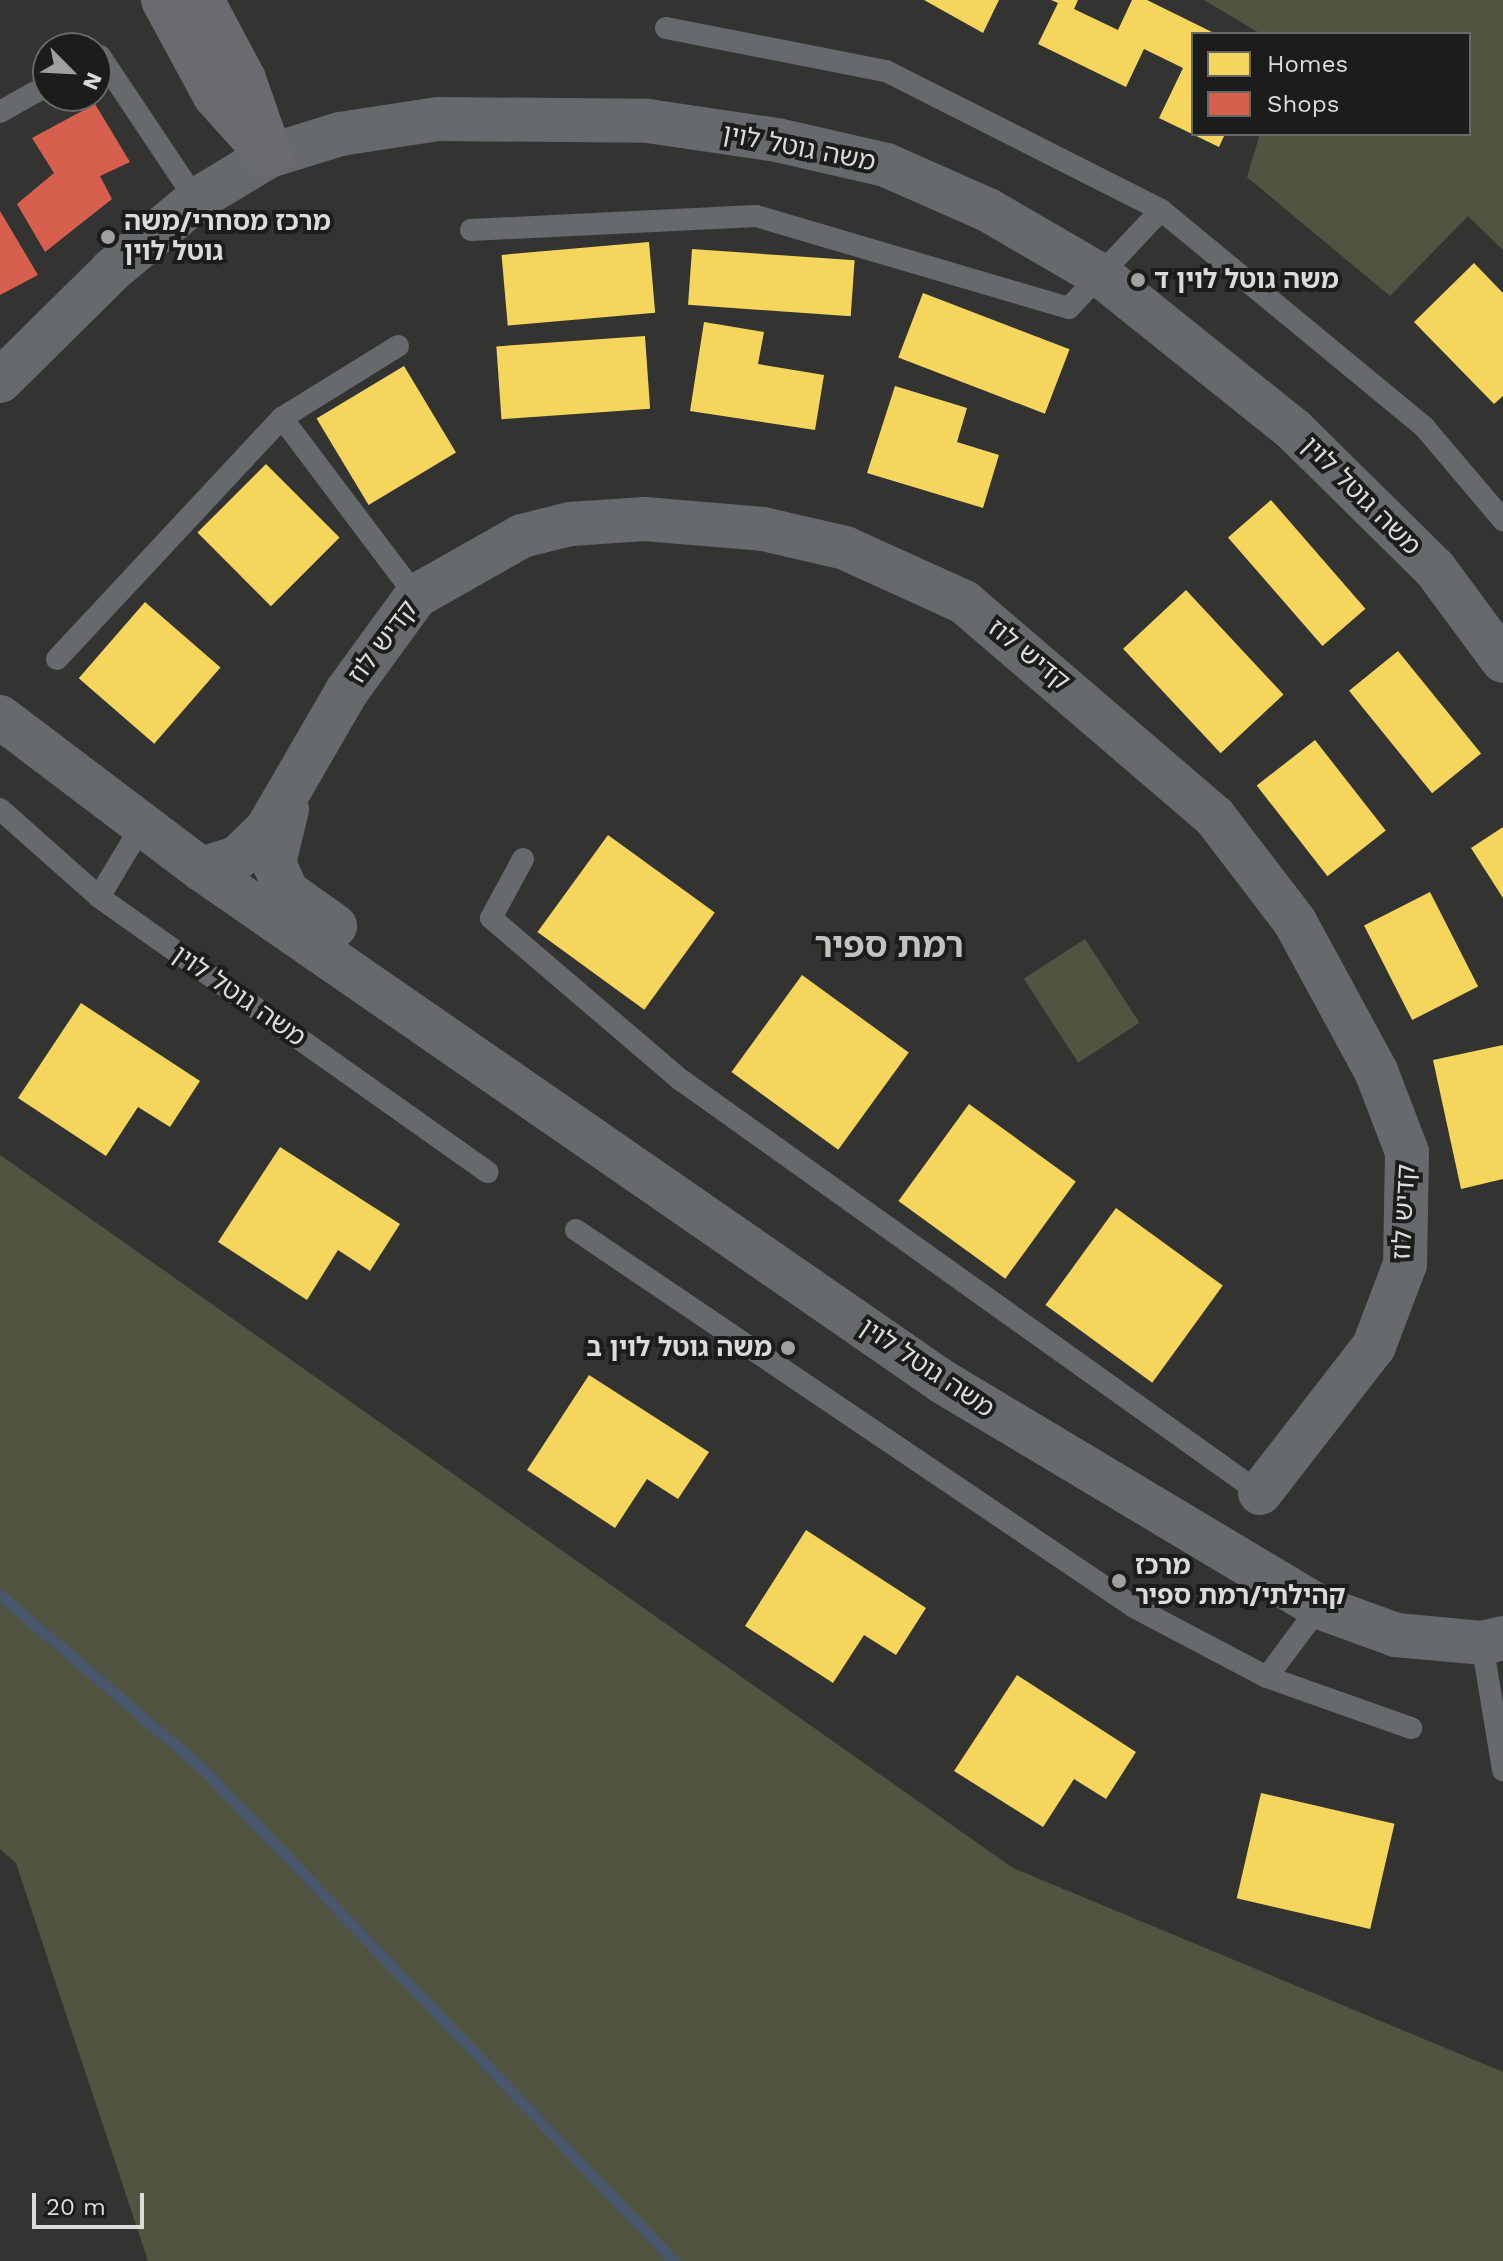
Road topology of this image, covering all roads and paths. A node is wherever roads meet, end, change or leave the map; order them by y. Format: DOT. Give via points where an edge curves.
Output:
graph roads {
  1 [pos="163,0"];
  2 [pos="202,0"];
  3 [pos="666,28"];
  4 [pos="112,74"];
  5 [pos="32,94"];
  6 [pos="0,112"];
  7 [pos="269,156"];
  8 [pos="196,200"];
  9 [pos="1161,210"];
  10 [pos="471,230"];
  11 [pos="1103,277"];
  12 [pos="398,346"];
  13 [pos="0,381"];
  14 [pos="282,418"];
  15 [pos="1503,520"];
  16 [pos="416,596"];
  17 [pos="57,659"];
  18 [pos="1503,661"];
  19 [pos="0,717"];
  20 [pos="294,783"];
  21 [pos="0,809"];
  22 [pos="141,827"];
  23 [pos="523,859"];
  24 [pos="201,869"];
  25 [pos="99,897"];
  26 [pos="391,1001"];
  27 [pos="488,1172"];
  28 [pos="576,1230"];
  29 [pos="1260,1493"];
  30 [pos="1319,1607"];
  31 [pos="1493,1640"];
  32 [pos="1267,1677"];
  33 [pos="1411,1728"];
  34 [pos="1503,1770"];
  1 -- 7 [label="main road" via="215,96"];
  2 -- 7 [label="main road" via="244,79"];
  3 -- 9 [label="lane" via="886,71"];
  4 -- 8 [label="lane"];
  5 -- 6 [label="lane"];
  7 -- 8 [label="street, משה גוטל לוין"];
  7 -- 11 [label="street, משה גוטל לוין" via="340,134 438,119 648,121 777,140 886,165 988,210"];
  8 -- 13 [label="street, משה גוטל לוין" via="111,271"];
  9 -- 11 [label="lane"];
  9 -- 15 [label="lane" via="1425,428"];
  10 -- 11 [label="lane" via="756,216 1069,308"];
  11 -- 18 [label="street, משה גוטל לוין" via="1294,430 1435,569"];
  12 -- 14 [label="lane"];
  14 -- 16 [label="lane"];
  14 -- 17 [label="lane"];
  16 -- 20 [label="street, קדיש לוז" via="347,691"];
  16 -- 29 [label="street, קדיש לוז" via="522,536 570,524 645,519 763,529 845,548 964,602 1214,816 1295,922 1376,1071 1407,1152 1405,1264 1374,1346"];
  19 -- 22 [label="street"];
  20 -- 24 [label="street, קדיש לוז" via="251,846 222,866"];
  20 -- 26 [label="street" via="274,863 287,892 367,949"];
  21 -- 25 [label="lane, משה גוטל לוין"];
  22 -- 24 [label="street, משה גוטל לוין"];
  22 -- 25 [label="lane"];
  23 -- 29 [label="lane" via="491,918 681,1080"];
  24 -- 26 [label="street, משה גוטל לוין"];
  25 -- 27 [label="lane, משה גוטל לוין"];
  26 -- 30 [label="street, משה גוטל לוין" via="943,1382"];
  28 -- 32 [label="lane" via="1134,1607"];
  30 -- 31 [label="street, משה גוטל לוין" via="1396,1635"];
  30 -- 32 [label="lane"];
  31 -- 34 [label="lane"];
  32 -- 33 [label="lane"];
}
